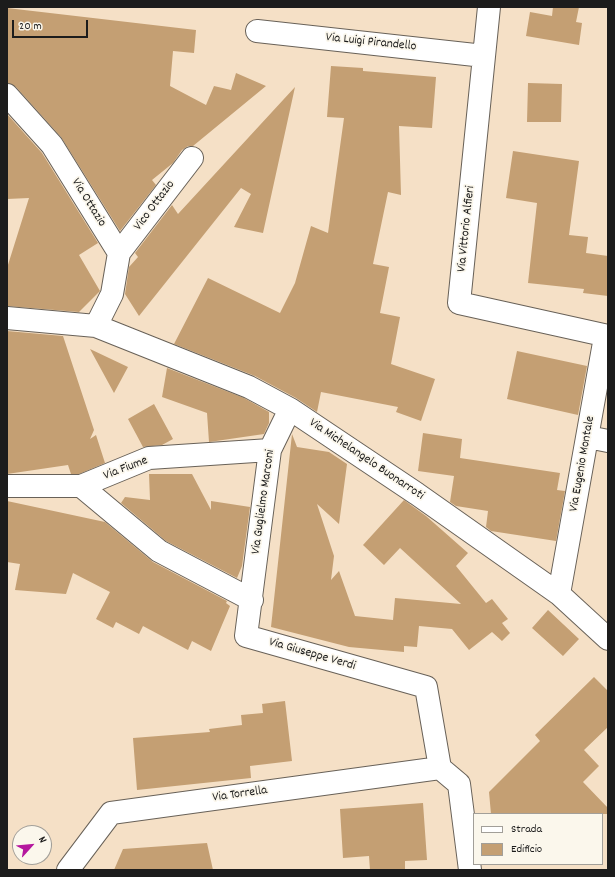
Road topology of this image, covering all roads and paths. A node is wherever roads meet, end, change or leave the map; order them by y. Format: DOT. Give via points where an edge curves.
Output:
graph roads {
  1 [pos="489,7"];
  2 [pos="257,31"];
  3 [pos="484,56"];
  4 [pos="7,94"];
  5 [pos="192,158"];
  6 [pos="119,253"];
  7 [pos="7,318"];
  8 [pos="96,326"];
  9 [pos="607,336"];
  10 [pos="290,409"];
  11 [pos="598,439"];
  12 [pos="270,450"];
  13 [pos="7,486"];
  14 [pos="81,486"];
  15 [pos="559,594"];
  16 [pos="252,600"];
  17 [pos="608,639"];
  18 [pos="440,768"];
  19 [pos="68,870"];
  20 [pos="470,870"];
  1 -- 3 [label="street, Via Vittorio Alfieri"];
  2 -- 3 [label="street, Via Luigi Pirandello"];
  3 -- 9 [label="street, Via Vittorio Alfieri" via="459,302"];
  4 -- 6 [label="street, Via Ottazio" via="52,145"];
  5 -- 6 [label="street, Vico Ottazio"];
  6 -- 8 [label="street" via="112,294"];
  7 -- 8 [label="street, Via Michelangelo Buonarroti"];
  8 -- 10 [label="street, Via Michelangelo Buonarroti" via="249,387"];
  9 -- 11 [label="street, Via Eugenio Montale"];
  10 -- 12 [label="street, Via Guglielmo Marconi"];
  10 -- 15 [label="street, Via Michelangelo Buonarroti"];
  11 -- 15 [label="street, Via Eugenio Montale"];
  12 -- 14 [label="street, Via Fiume" via="149,458"];
  12 -- 16 [label="street, Via Guglielmo Marconi"];
  13 -- 14 [label="street, Via Fiume"];
  14 -- 16 [label="street" via="159,551"];
  15 -- 17 [label="street, Via Michelangelo Buonarroti"];
  16 -- 18 [label="street, Via Giuseppe Verdi" via="246,636 426,687"];
  18 -- 19 [label="street, Via Torrella" via="111,813"];
  18 -- 20 [label="street" via="459,784"];
}
